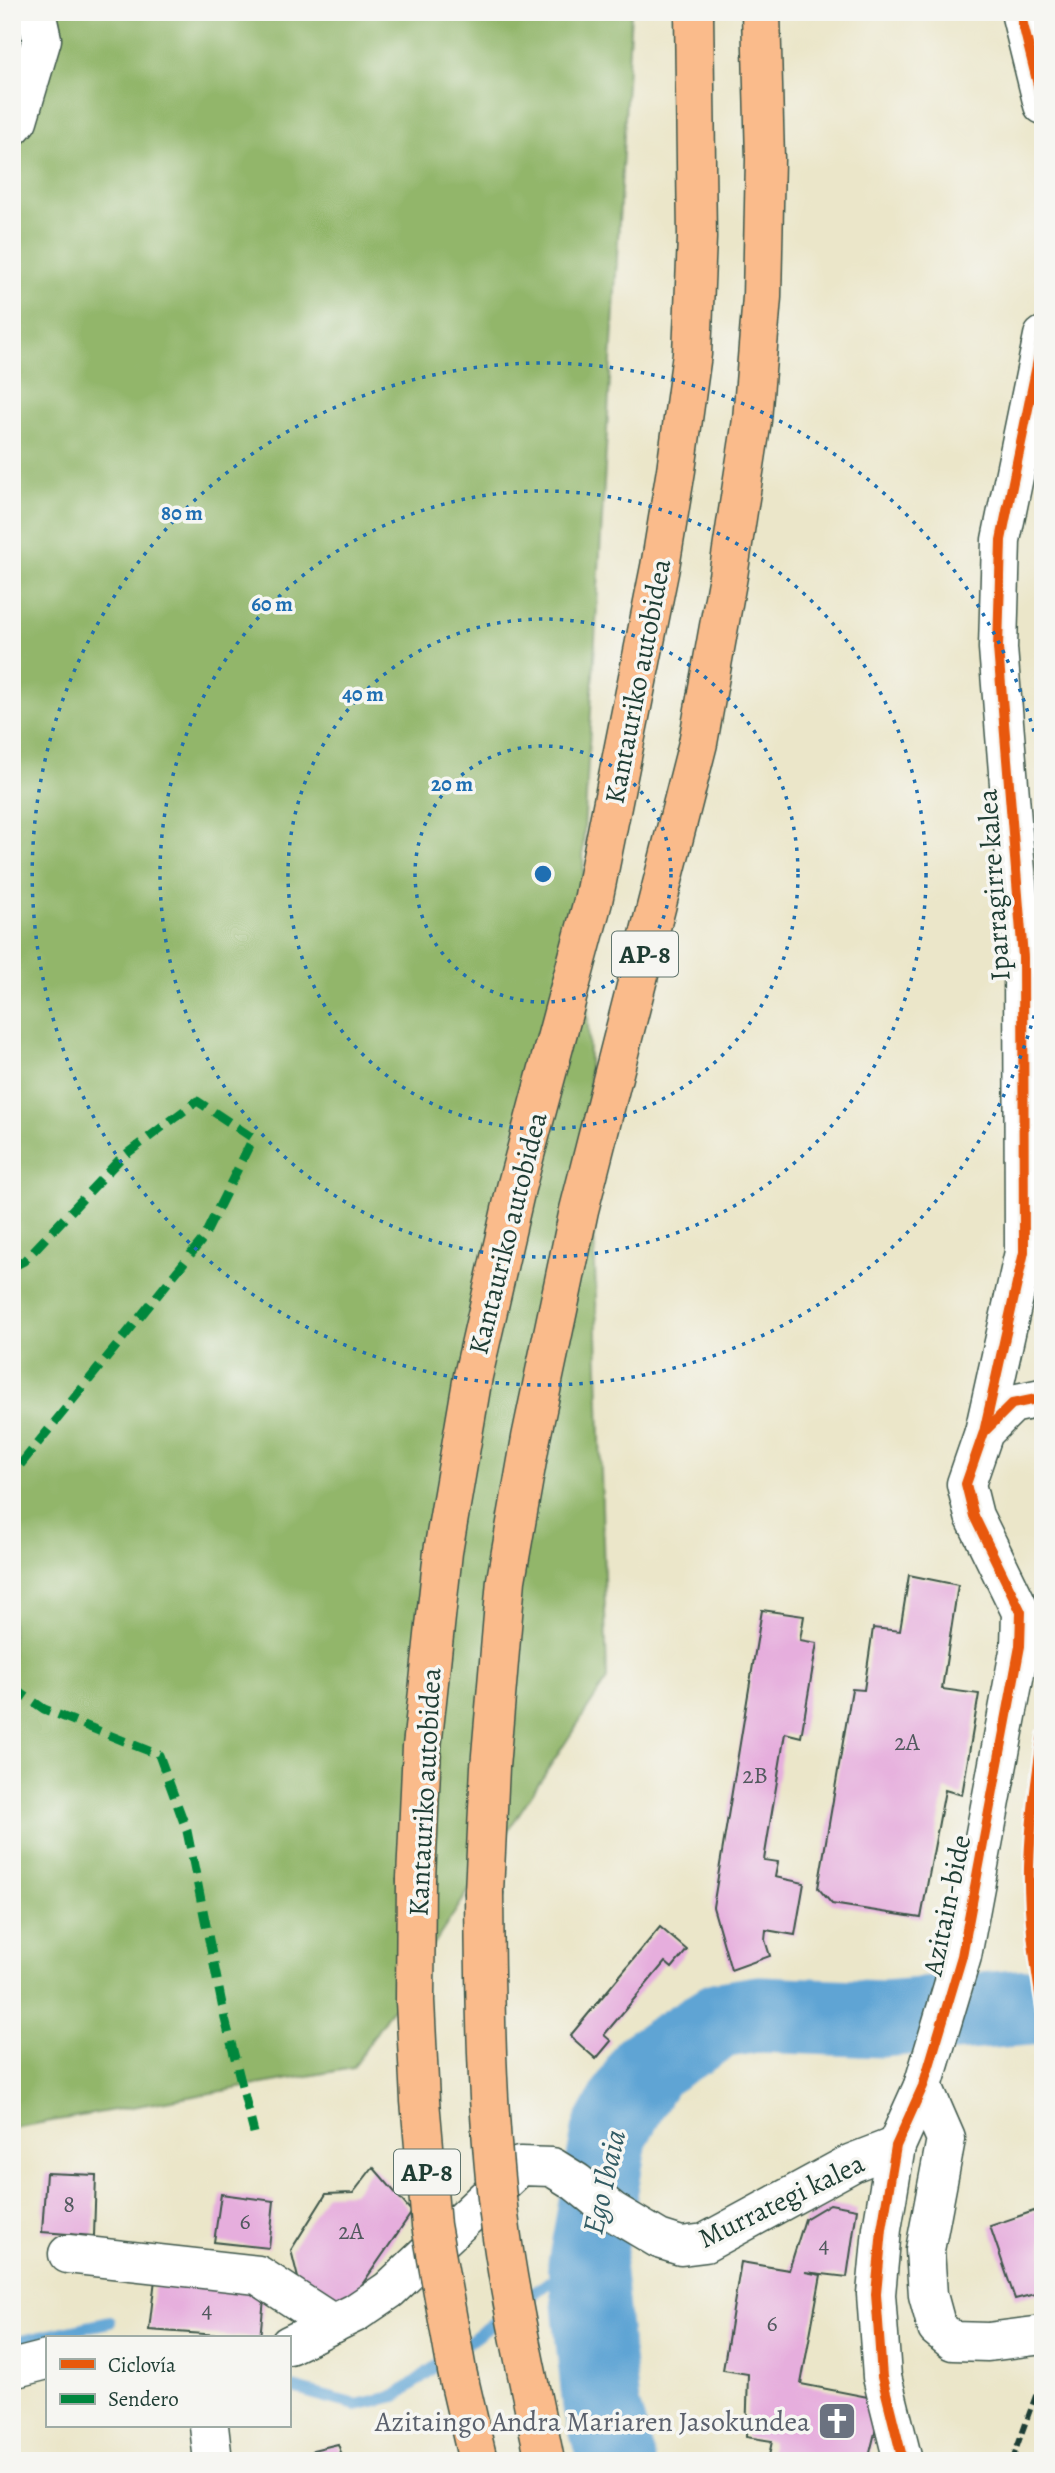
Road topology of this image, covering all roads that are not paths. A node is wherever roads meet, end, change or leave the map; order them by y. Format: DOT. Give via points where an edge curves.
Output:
graph roads {
  1 [pos="36,12"];
  2 [pos="694,12"];
  3 [pos="761,12"];
  4 [pos="1020,12"];
  5 [pos="1043,105"];
  6 [pos="12,127"];
  7 [pos="1043,336"];
  8 [pos="1024,1252"];
  9 [pos="1043,1290"];
  10 [pos="1005,1338"];
  11 [pos="1042,1398"];
  12 [pos="984,1432"];
  13 [pos="923,2086"];
  14 [pos="896,2146"];
  15 [pos="68,2254"];
  16 [pos="333,2324"];
  17 [pos="1043,2335"];
  18 [pos="290,2345"];
  19 [pos="46,2360"];
  20 [pos="12,2369"];
  21 [pos="208,2428"];
  22 [pos="213,2461"];
  23 [pos="478,2461"];
  24 [pos="545,2461"];
  25 [pos="903,2461"];
  1 -- 6 [label="street" via="42,39"];
  2 -- 23 [label="highway, Kantauriko autobidea / AP-8, bridge" via="697,238 692,354 676,470 593,901 516,1188 473,1376 440,1580 422,1747 415,2001 420,2101 431,2225"];
  3 -- 24 [label="highway, AP-8, bridge" via="762,297 752,420 728,576 698,743 579,1210 506,1580 484,1892 489,2115 499,2217"];
  4 -- 5 [label="street"];
  7 -- 8 [label="street, Iparragirre kalea" via="1001,540 998,648 1023,957"];
  8 -- 9 [label="street"];
  8 -- 10 [label="street, Iparragirre kalea"];
  10 -- 11 [label="street" via="1022,1378"];
  10 -- 12 [label="street, Iparragirre kalea"];
  11 -- 12 [label="street, Azitain-bide" via="1012,1404"];
  12 -- 13 [label="street, Azitain-bide" via="966,1484 979,1528 1021,1612 1020,1646 962,1956"];
  13 -- 14 [label="street, Azitain-bide"];
  13 -- 17 [label="street" via="946,2139 925,2250 928,2295 937,2329 953,2341"];
  14 -- 16 [label="street, Murrategi kalea" via="852,2163 705,2243 681,2246 659,2239 612,2211 552,2167 520,2166 389,2290"];
  14 -- 25 [label="street, Azitain-bide" via="876,2294 882,2377"];
  15 -- 16 [label="street" via="258,2275"];
  16 -- 18 [label="street, Murrategi kalea"];
  19 -- 20 [label="street"];
  21 -- 22 [label="street"];
}
